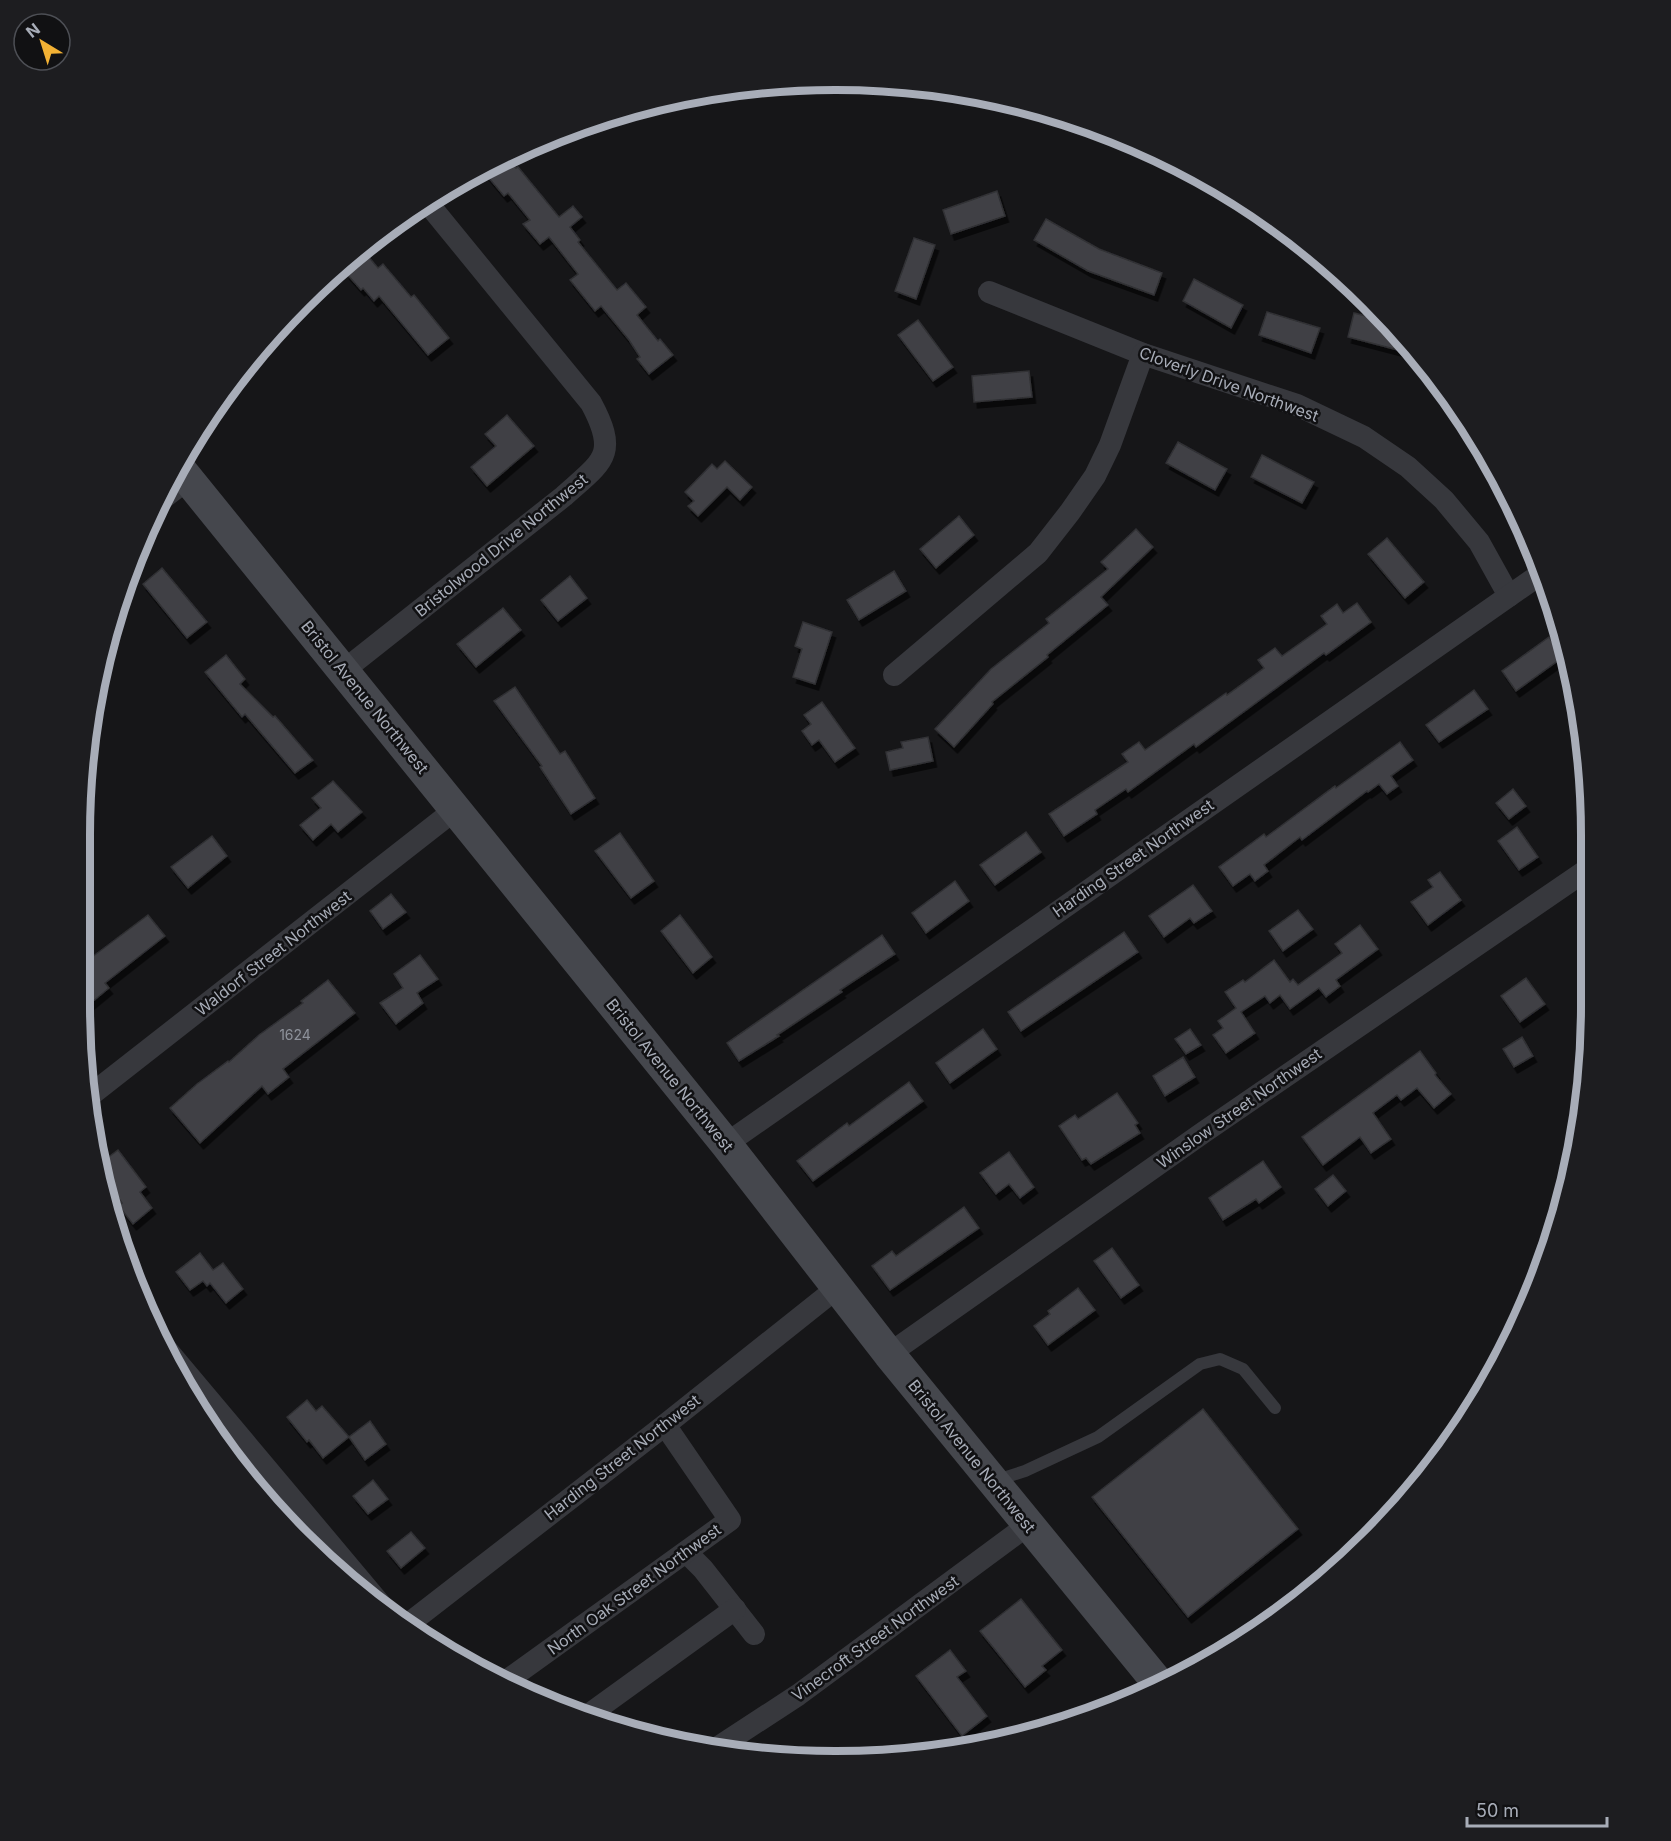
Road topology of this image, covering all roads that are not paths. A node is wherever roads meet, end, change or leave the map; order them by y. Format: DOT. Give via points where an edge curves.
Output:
graph roads {
  1 [pos="432,209"];
  2 [pos="989,292"];
  3 [pos="1143,354"];
  4 [pos="184,475"];
  5 [pos="1534,578"];
  6 [pos="1509,596"];
  7 [pos="343,671"];
  8 [pos="894,675"];
  9 [pos="456,809"];
  10 [pos="1581,874"];
  11 [pos="95,1091"];
  12 [pos="726,1144"];
  13 [pos="837,1288"];
  14 [pos="889,1354"];
  15 [pos="1275,1408"];
  16 [pos="210,1410"];
  17 [pos="665,1425"];
  18 [pos="993,1482"];
  19 [pos="1028,1525"];
  20 [pos="686,1552"];
  21 [pos="353,1574"];
  22 [pos="735,1609"];
  23 [pos="414,1620"];
  24 [pos="754,1634"];
  25 [pos="512,1677"];
  26 [pos="1155,1679"];
  27 [pos="595,1710"];
  28 [pos="725,1743"];
  1 -- 7 [label="street, Bristolwood Drive Northwest" via="591,403 602,423 607,445 597,466 564,496"];
  2 -- 3 [label="street, Cloverly Drive Northwest"];
  3 -- 6 [label="street, Cloverly Drive Northwest" via="1297,405 1364,437 1408,467 1444,500 1479,542"];
  3 -- 8 [label="street" via="1110,445 1095,476 1070,512 1038,553"];
  4 -- 7 [label="street, Bristol Avenue Northwest"];
  5 -- 6 [label="street, Harding Street Northwest"];
  6 -- 12 [label="street, Harding Street Northwest"];
  7 -- 9 [label="street, Bristol Avenue Northwest"];
  9 -- 11 [label="street, Waldorf Street Northwest"];
  9 -- 12 [label="street, Bristol Avenue Northwest"];
  10 -- 14 [label="street, Winslow Street Northwest" via="1213,1125"];
  12 -- 13 [label="street, Bristol Avenue Northwest"];
  13 -- 14 [label="street, Bristol Avenue Northwest"];
  13 -- 17 [label="street, Harding Street Northwest"];
  14 -- 18 [label="street, Bristol Avenue Northwest"];
  15 -- 18 [label="lane" via="1243,1369 1220,1359 1200,1364 1098,1437"];
  16 -- 21 [label="street"];
  17 -- 20 [label="street, North Oak Street Northwest" via="730,1520"];
  17 -- 23 [label="street, Harding Street Northwest"];
  18 -- 19 [label="street, Bristol Avenue Northwest"];
  19 -- 26 [label="street, Bristol Avenue Northwest"];
  19 -- 28 [label="street, Vinecroft Street Northwest" via="798,1695"];
  20 -- 22 [label="street"];
  20 -- 25 [label="street, North Oak Street Northwest"];
  22 -- 24 [label="street"];
  22 -- 27 [label="street"];
}
